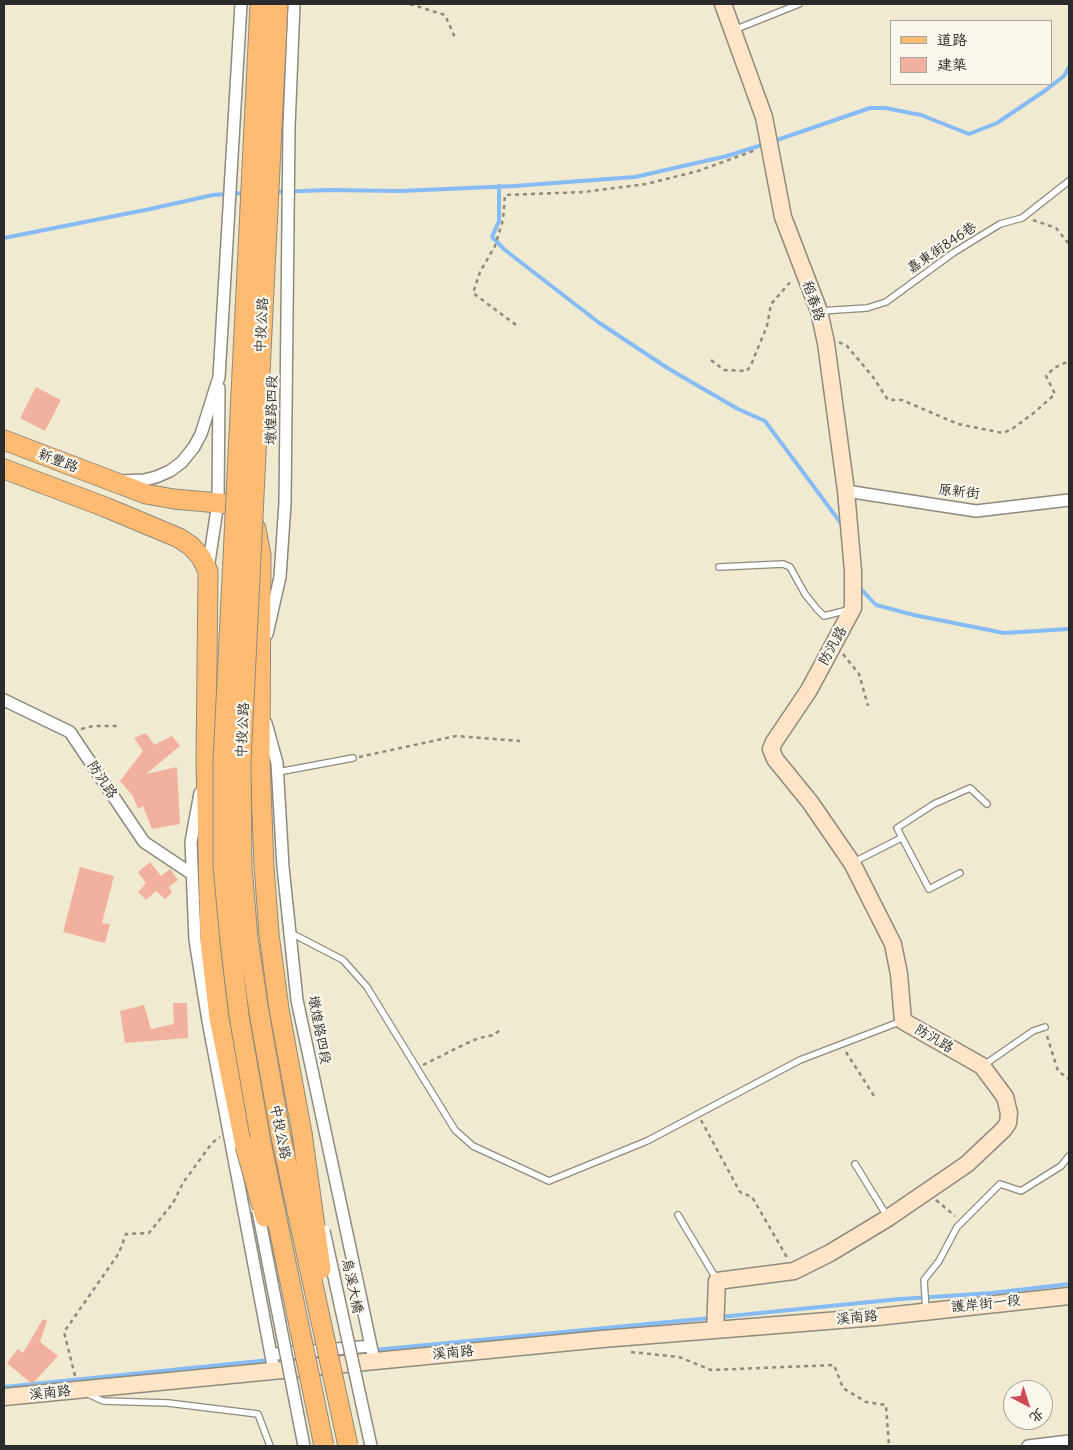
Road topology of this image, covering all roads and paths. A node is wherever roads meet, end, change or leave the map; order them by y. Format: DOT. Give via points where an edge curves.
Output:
graph roads {
  1 [pos="240,4"];
  2 [pos="260,4"];
  3 [pos="278,4"];
  4 [pos="294,4"];
  5 [pos="410,4"];
  6 [pos="723,4"];
  7 [pos="799,4"];
  8 [pos="732,31"];
  9 [pos="456,40"];
  10 [pos="234,124"];
  11 [pos="288,127"];
  12 [pos="769,145"];
  13 [pos="1069,181"];
  14 [pos="1022,218"];
  15 [pos="1069,244"];
  16 [pos="802,268"];
  17 [pos="819,311"];
  18 [pos="516,325"];
  19 [pos="826,343"];
  20 [pos="711,360"];
  21 [pos="1069,361"];
  22 [pos="219,377"];
  23 [pos="4,440"];
  24 [pos="4,469"];
  25 [pos="113,482"];
  26 [pos="846,491"];
  27 [pos="1069,500"];
  28 [pos="218,502"];
  29 [pos="719,567"];
  30 [pos="208,571"];
  31 [pos="853,608"];
  32 [pos="834,643"];
  33 [pos="260,665"];
  34 [pos="4,700"];
  35 [pos="260,702"];
  36 [pos="868,706"];
  37 [pos="117,726"];
  38 [pos="70,732"];
  39 [pos="520,741"];
  40 [pos="353,758"];
  41 [pos="206,761"];
  42 [pos="278,772"];
  43 [pos="987,804"];
  44 [pos="901,838"];
  45 [pos="852,863"];
  46 [pos="960,873"];
  47 [pos="192,874"];
  48 [pos="289,932"];
  49 [pos="903,1021"];
  50 [pos="1045,1027"];
  51 [pos="501,1029"];
  52 [pos="841,1044"];
  53 [pos="982,1066"];
  54 [pos="417,1068"];
  55 [pos="1069,1079"];
  56 [pos="874,1096"];
  57 [pos="698,1114"];
  58 [pos="229,1130"];
  59 [pos="302,1133"];
  60 [pos="245,1146"];
  61 [pos="1069,1156"];
  62 [pos="855,1164"];
  63 [pos="927,1193"];
  64 [pos="678,1215"];
  65 [pos="888,1218"];
  66 [pos="962,1222"];
  67 [pos="794,1271"];
  68 [pos="717,1281"];
  69 [pos="1069,1296"];
  70 [pos="926,1310"];
  71 [pos="903,1314"];
  72 [pos="715,1330"];
  73 [pos="630,1352"];
  74 [pos="372,1353"];
  75 [pos="273,1363"];
  76 [pos="79,1390"];
  77 [pos="4,1397"];
  78 [pos="1069,1441"];
  79 [pos="270,1446"];
  80 [pos="304,1446"];
  81 [pos="314,1446"];
  82 [pos="324,1446"];
  83 [pos="348,1446"];
  84 [pos="359,1446"];
  85 [pos="372,1446"];
  86 [pos="890,1446"];
  87 [pos="1028,1446"];
  1 -- 10 [label="street"];
  2 -- 82 [label="main road, 中投公路, bridge" via="223,762 223,866 239,1016 261,1142"];
  3 -- 83 [label="main road, 中投公路, bridge" via="241,762 242,867 257,1003 281,1138"];
  4 -- 11 [label="street, 墩煌路四段"];
  5 -- 9 [label="path" via="445,15"];
  6 -- 8 [label="street, 稻春路"];
  7 -- 8 [label="lane"];
  8 -- 12 [label="street, 稻春路" via="764,117"];
  10 -- 11 [label="street"];
  10 -- 22 [label="street"];
  11 -- 33 [label="street, 墩煌路四段" via="285,503 280,577"];
  12 -- 16 [label="street, 稻春路" via="783,217"];
  12 -- 18 [label="path" via="698,171 646,184 584,192 505,195 503,220 495,246 473,292"];
  13 -- 14 [label="lane, 嘉東街846巷"];
  14 -- 15 [label="path" via="1056,228"];
  14 -- 17 [label="lane, 嘉東街846巷" via="1000,224 886,302 867,308"];
  16 -- 17 [label="street, 稻春路"];
  16 -- 20 [label="path" via="771,304 767,326 752,366 747,371 724,370"];
  17 -- 19 [label="street, 稻春路"];
  19 -- 21 [label="path" via="840,342 846,346 888,400 902,400 958,424 1003,433 1055,394 1046,376"];
  19 -- 26 [label="street, 稻春路"];
  22 -- 25 [label="street" via="201,434 182,462 156,477"];
  22 -- 28 [label="street"];
  23 -- 25 [label="main road, 新豐路"];
  24 -- 30 [label="main road, 新豐路" via="179,538 191,546"];
  25 -- 28 [label="main road, 新豐路" via="160,497"];
  26 -- 27 [label="street, 原新街" via="976,511"];
  26 -- 31 [label="street, 稻春路"];
  28 -- 30 [label="street"];
  28 -- 33 [label="main road, 新豐路" via="240,510 249,518 260,542"];
  29 -- 31 [label="lane" via="783,564 790,567 805,594 824,616"];
  30 -- 41 [label="main road"];
  31 -- 32 [label="street, 防汎路"];
  32 -- 36 [label="path" via="859,674"];
  32 -- 45 [label="street, 防汎路" via="809,690 770,750"];
  33 -- 35 [label="main road, 新豐路"];
  34 -- 38 [label="street"];
  35 -- 42 [label="street, 墩煌路四段"];
  35 -- 59 [label="main road, 新豐路" via="269,934"];
  37 -- 38 [label="path" via="93,726"];
  38 -- 47 [label="street, 防汎路" via="144,842"];
  39 -- 40 [label="path" via="456,736"];
  40 -- 42 [label="lane"];
  41 -- 47 [label="street" via="191,842"];
  41 -- 60 [label="main road" via="210,941 219,1018"];
  42 -- 48 [label="street, 墩煌路四段" via="282,867"];
  43 -- 44 [label="lane" via="970,788 934,804 898,828"];
  44 -- 45 [label="lane"];
  44 -- 46 [label="lane" via="929,889"];
  45 -- 49 [label="street, 防汎路" via="893,944"];
  47 -- 58 [label="street" via="195,940"];
  48 -- 54 [label="lane" via="343,960 367,987"];
  48 -- 74 [label="street, 墩煌路四段" via="297,1000"];
  49 -- 52 [label="lane"];
  49 -- 53 [label="street, 防汎路"];
  50 -- 53 [label="lane"];
  50 -- 55 [label="path" via="1058,1071"];
  51 -- 54 [label="path"];
  52 -- 56 [label="path"];
  52 -- 57 [label="lane" via="800,1060"];
  53 -- 63 [label="street, 防汎路" via="1005,1098 1008,1123 967,1164"];
  54 -- 57 [label="lane" via="455,1130 473,1146 549,1181 647,1141"];
  57 -- 67 [label="path" via="740,1192 752,1197"];
  58 -- 75 [label="street"];
  58 -- 76 [label="path" via="212,1143 149,1233 126,1234 119,1253 64,1332"];
  59 -- 84 [label="main road, 新豐路, bridge" via="321,1267"];
  59 -- 85 [label="street, 烏溪大橋, bridge"];
  60 -- 80 [label="street, bridge"];
  60 -- 81 [label="main road, bridge" via="278,1265"];
  61 -- 66 [label="lane" via="1061,1166 1021,1192 1000,1184"];
  62 -- 65 [label="lane"];
  63 -- 65 [label="street, 防汎路"];
  63 -- 66 [label="path"];
  64 -- 68 [label="lane"];
  65 -- 67 [label="street, 防汎路"];
  66 -- 70 [label="lane" via="924,1280"];
  67 -- 68 [label="street, 防汎路"];
  68 -- 72 [label="street"];
  69 -- 70 [label="street, 護岸街一段"];
  70 -- 71 [label="street, 護岸街一段"];
  71 -- 72 [label="street, 溪南路"];
  72 -- 74 [label="street, 溪南路"];
  73 -- 86 [label="path" via="679,1357 710,1370 834,1365 843,1388 866,1402 886,1405"];
  74 -- 75 [label="street, 溪南路"];
  75 -- 76 [label="street, 溪南路"];
  76 -- 77 [label="street, 溪南路"];
  76 -- 79 [label="lane" via="104,1401 258,1414"];
  78 -- 87 [label="street"];
}
